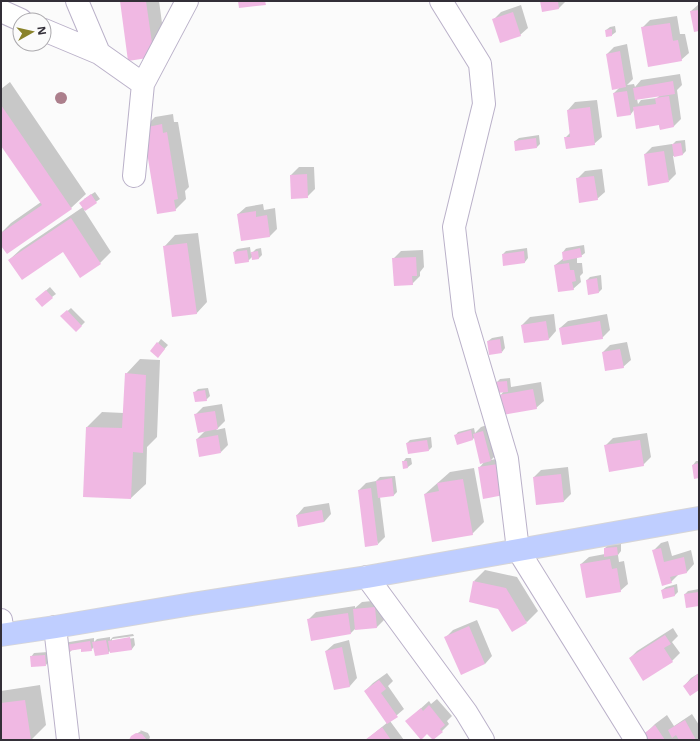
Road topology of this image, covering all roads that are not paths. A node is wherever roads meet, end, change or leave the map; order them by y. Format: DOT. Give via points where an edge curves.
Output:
graph roads {
  1 [pos="77,1"];
  2 [pos="187,1"];
  3 [pos="441,1"];
  4 [pos="1,12"];
  5 [pos="12,16"];
  6 [pos="52,33"];
  7 [pos="98,53"];
  8 [pos="143,84"];
  9 [pos="134,176"];
  10 [pos="699,518"];
  11 [pos="518,550"];
  12 [pos="367,577"];
  13 [pos="56,627"];
  14 [pos="2,630"];
  15 [pos="68,740"];
  16 [pos="483,740"];
  17 [pos="636,740"];
  1 -- 7 [label="street"];
  2 -- 8 [label="street"];
  3 -- 11 [label="street" via="480,64 484,104 454,227 464,314 507,459"];
  4 -- 5 [label="street"];
  6 -- 7 [label="street"];
  7 -- 8 [label="street"];
  8 -- 9 [label="street"];
  10 -- 11 [label="main road"];
  11 -- 12 [label="main road"];
  11 -- 17 [label="street"];
  12 -- 13 [label="main road"];
  12 -- 16 [label="street" via="466,712"];
  13 -- 14 [label="main road"];
  13 -- 15 [label="street"];
}
